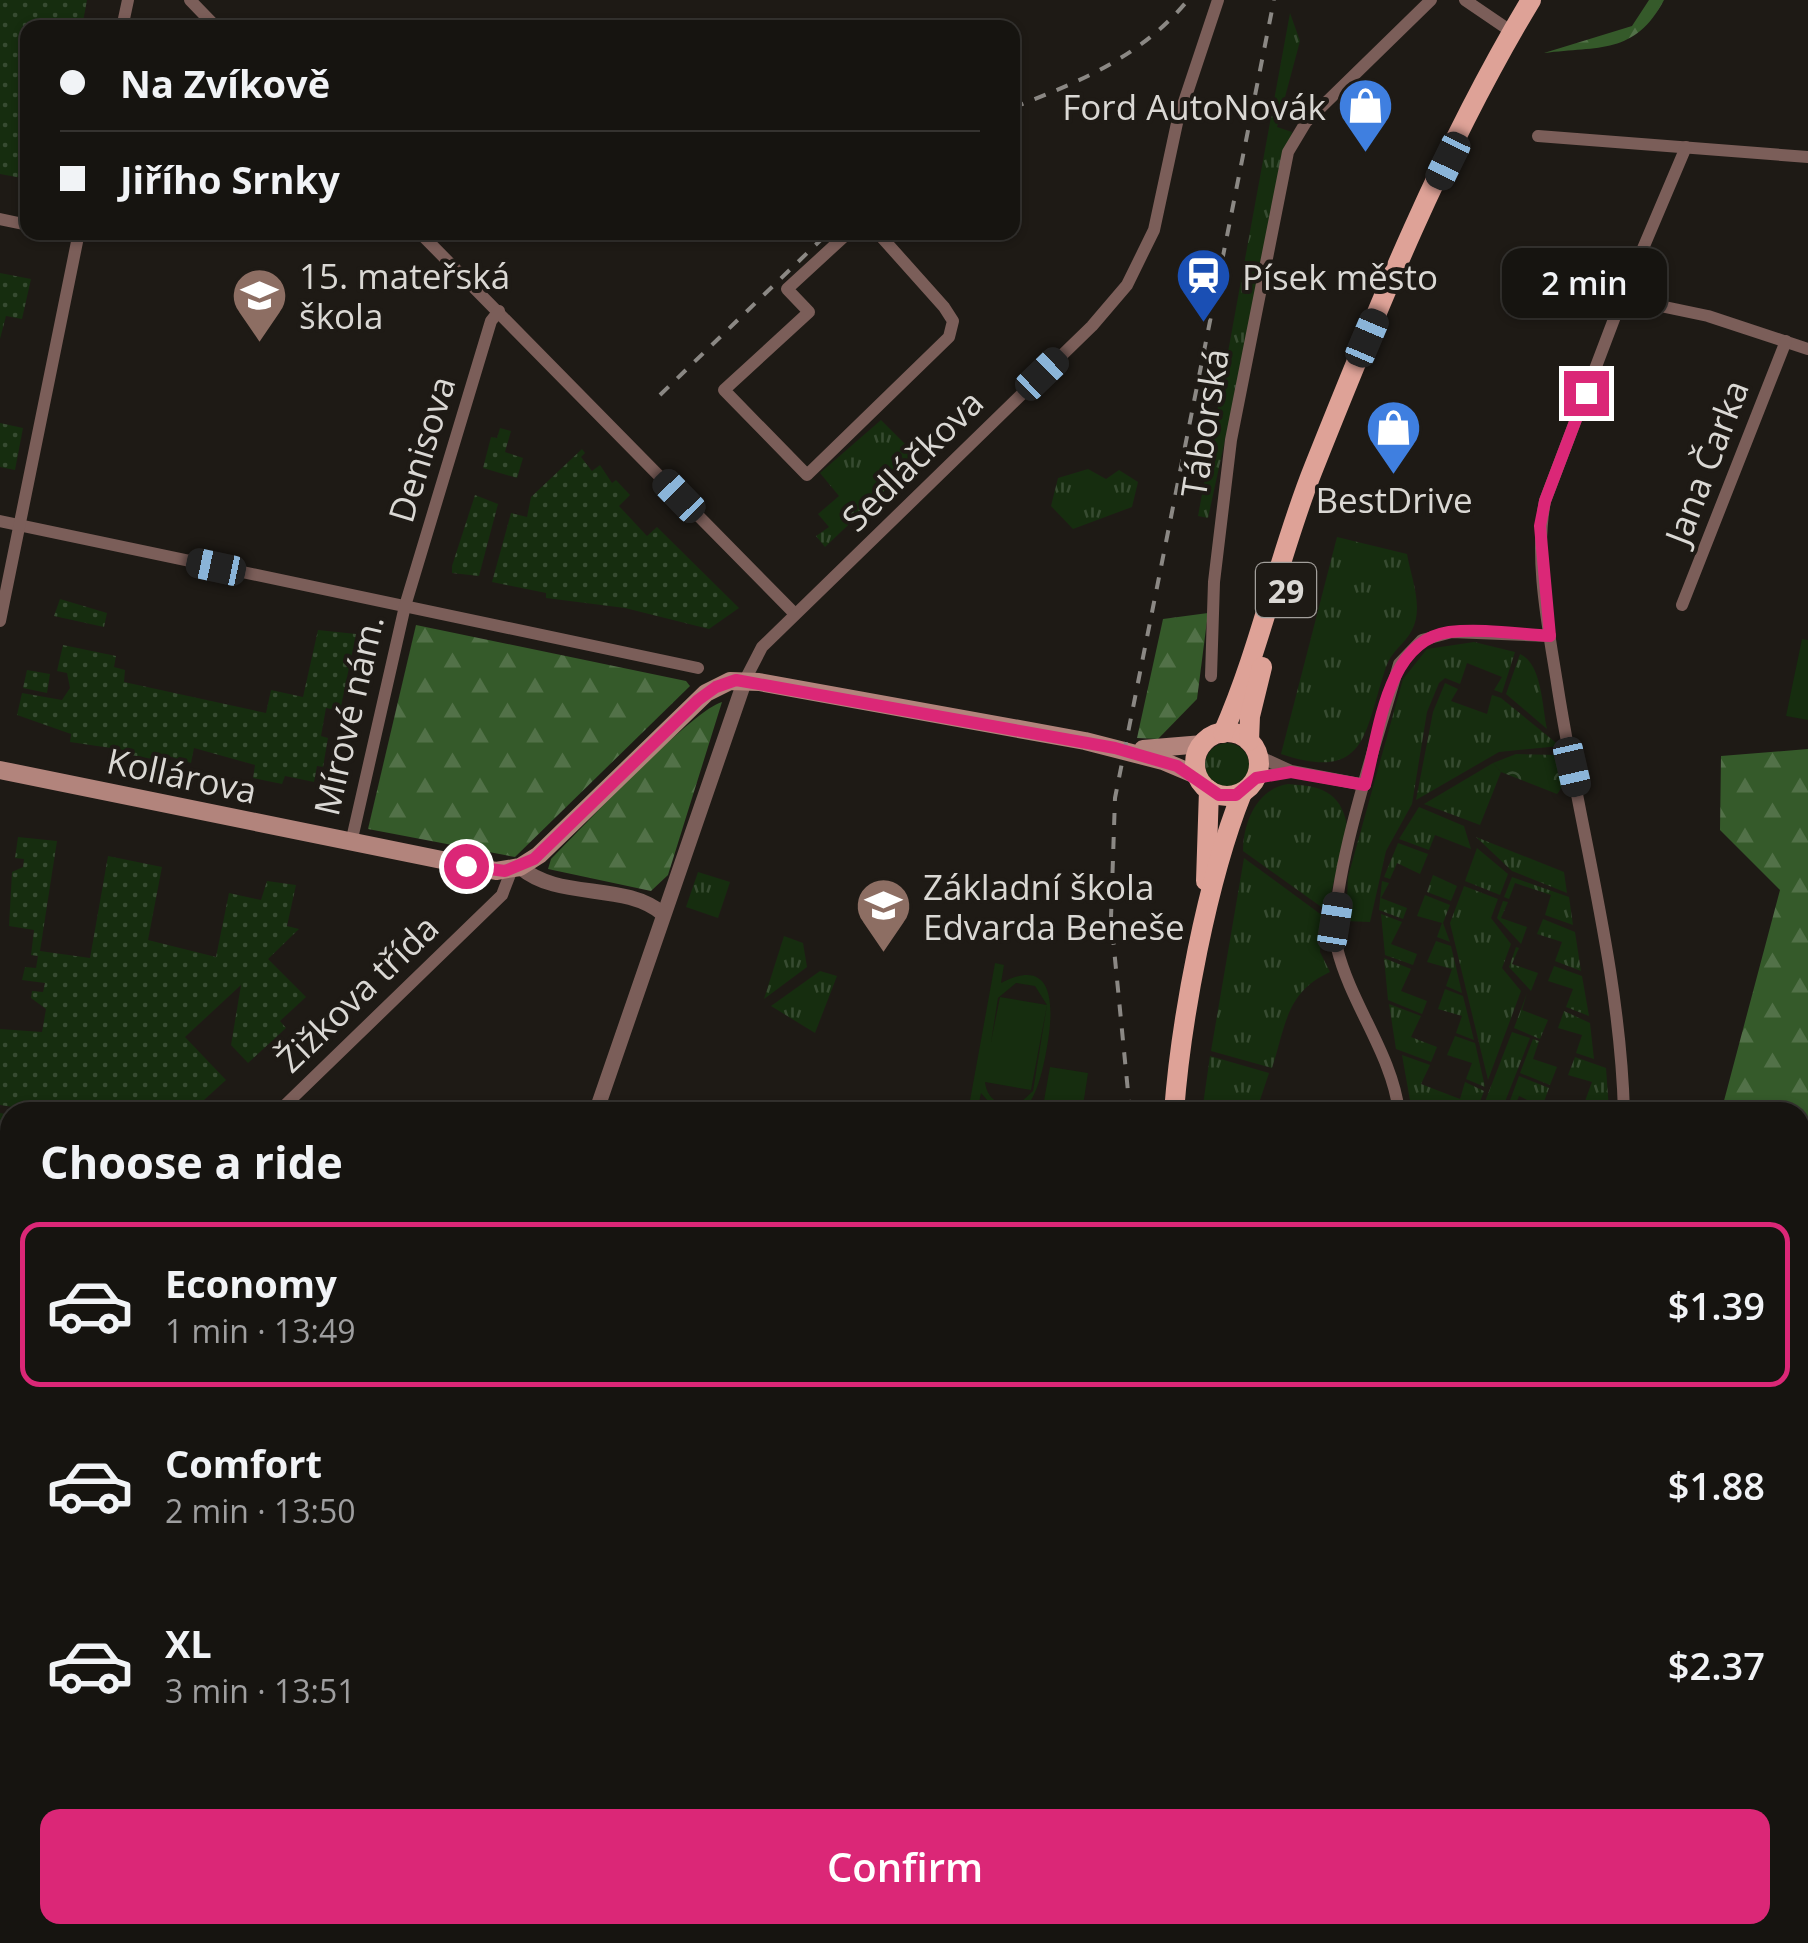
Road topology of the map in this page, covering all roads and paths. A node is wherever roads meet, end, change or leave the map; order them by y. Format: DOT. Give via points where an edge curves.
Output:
graph roads {
  1 [pos="190,0"];
  2 [pos="1218,0"];
  3 [pos="1431,0"];
  4 [pos="1465,0"];
  5 [pos="1532,0"];
  6 [pos="209,20"];
  7 [pos="1512,32"];
  8 [pos="1538,136"];
  9 [pos="1686,147"];
  10 [pos="1808,156"];
  11 [pos="73,240"];
  12 [pos="427,240"];
  13 [pos="840,240"];
  14 [pos="883,240"];
  15 [pos="1622,298"];
  16 [pos="499,311"];
  17 [pos="1786,341"];
  18 [pos="1808,349"];
  19 [pos="1328,440"];
  20 [pos="0,521"];
  21 [pos="20,526"];
  22 [pos="1682,605"];
  23 [pos="405,606"];
  24 [pos="795,614"];
  25 [pos="0,621"];
  26 [pos="1550,636"];
  27 [pos="698,668"];
  28 [pos="1211,676"];
  29 [pos="745,680"];
  30 [pos="1223,733"];
  31 [pos="1202,744"];
  32 [pos="1115,748"];
  33 [pos="1254,748"];
  34 [pos="0,770"];
  35 [pos="1291,772"];
  36 [pos="1202,783"];
  37 [pos="1249,785"];
  38 [pos="1365,785"];
  39 [pos="351,844"];
  40 [pos="516,868"];
  41 [pos="663,914"];
  42 [pos="1200,948"];
  43 [pos="288,1102"];
  44 [pos="599,1102"];
  45 [pos="1175,1102"];
  46 [pos="1397,1102"];
  47 [pos="1624,1102"];
  1 -- 6 [label="street"];
  2 -- 24 [label="street, Sedláčkova" via="1177,122 1154,230 1127,286"];
  3 -- 28 [label="street, Táborská" via="1306,122 1288,152 1231,440"];
  4 -- 7 [label="street"];
  5 -- 7 [label="main road, 29"];
  7 -- 19 [label="main road, 29" via="1416,227"];
  8 -- 9 [label="street"];
  9 -- 10 [label="street"];
  9 -- 15 [label="street"];
  11 -- 21 [label="street"];
  12 -- 16 [label="street"];
  13 -- 14 [label="street" via="786,288 809,312 724,390 807,475 949,337 952,320 944,306"];
  15 -- 17 [label="street"];
  15 -- 26 [label="street" via="1545,501 1540,526"];
  16 -- 23 [label="street, Denisova"];
  16 -- 24 [label="street"];
  17 -- 18 [label="street"];
  17 -- 22 [label="street, Jana Čarka"];
  19 -- 30 [label="main road, 29"];
  19 -- 33 [label="main road, 29" via="1255,689"];
  20 -- 21 [label="street"];
  21 -- 23 [label="street"];
  21 -- 25 [label="street"];
  23 -- 27 [label="street, Mírové nám."];
  23 -- 39 [label="street, Mírové nám."];
  24 -- 29 [label="street, Sedláčkova" via="755,656"];
  26 -- 38 [label="street" via="1452,632 1422,640 1399,664"];
  26 -- 47 [label="street" via="1620,1032"];
  29 -- 32 [label="main road"];
  29 -- 40 [label="main road" via="706,693 546,850"];
  29 -- 41 [label="street"];
  30 -- 31 [label="main road"];
  30 -- 33 [label="main road"];
  31 -- 32 [label="main road"];
  31 -- 36 [label="main road, 29"];
  32 -- 36 [label="main road"];
  33 -- 35 [label="street"];
  33 -- 37 [label="main road, 29"];
  34 -- 39 [label="main road, Kollárova"];
  35 -- 37 [label="street"];
  35 -- 38 [label="street"];
  36 -- 37 [label="main road" via="1219,795"];
  36 -- 42 [label="main road, 29" via="1212,811"];
  37 -- 42 [label="main road, 29"];
  38 -- 46 [label="street" via="1344,866 1336,943"];
  39 -- 40 [label="main road, Mírové nám." via="488,870"];
  40 -- 41 [label="street, Mírové nám." via="542,881 644,902"];
  40 -- 43 [label="street, Žižkova třída" via="491,906"];
  41 -- 44 [label="street"];
  42 -- 45 [label="main road, 29"];
}
